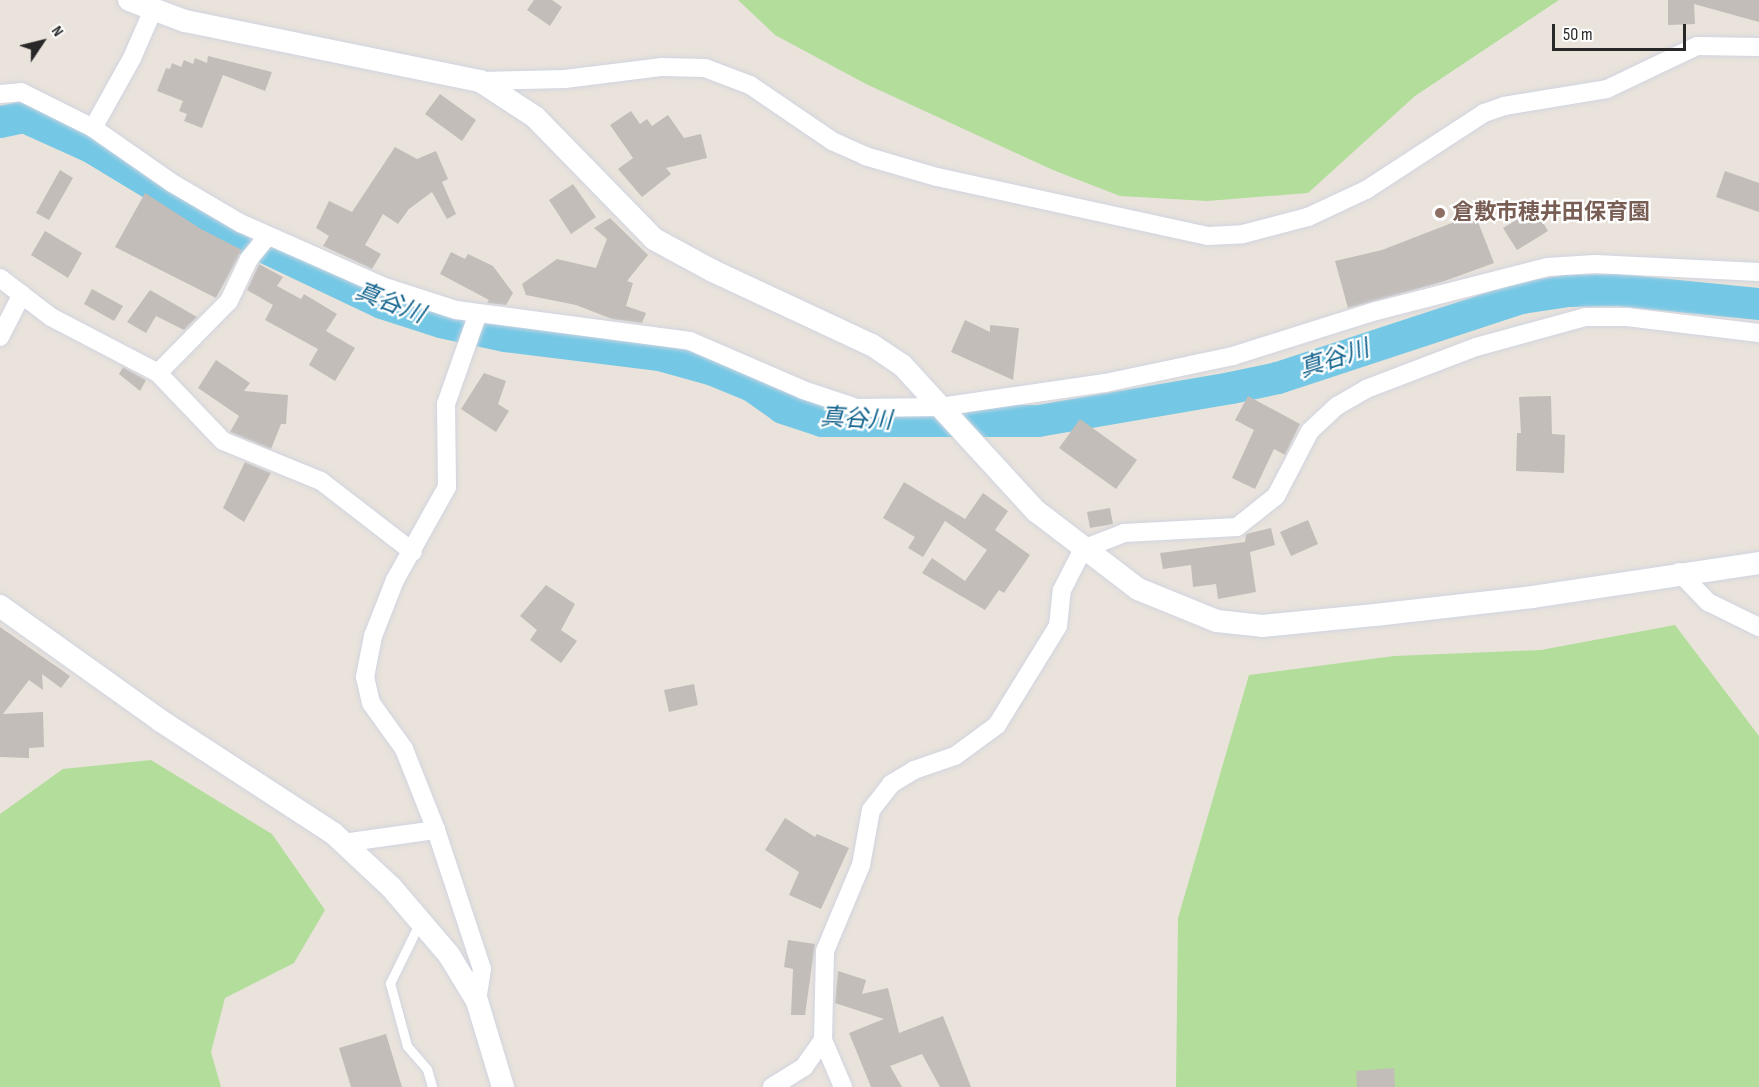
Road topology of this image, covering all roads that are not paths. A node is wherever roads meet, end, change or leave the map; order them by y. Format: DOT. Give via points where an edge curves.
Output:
graph roads {
  1 [pos="129,0"];
  2 [pos="153,10"];
  3 [pos="1759,46"];
  4 [pos="480,81"];
  5 [pos="0,94"];
  6 [pos="93,128"];
  7 [pos="266,238"];
  8 [pos="1759,272"];
  9 [pos="0,278"];
  10 [pos="21,294"];
  11 [pos="476,318"];
  12 [pos="1759,333"];
  13 [pos="0,337"];
  14 [pos="158,373"];
  15 [pos="944,411"];
  16 [pos="1083,549"];
  17 [pos="413,552"];
  18 [pos="1759,563"];
  19 [pos="1678,572"];
  20 [pos="0,606"];
  21 [pos="1759,627"];
  22 [pos="436,830"];
  23 [pos="343,843"];
  24 [pos="421,921"];
  25 [pos="477,1001"];
  26 [pos="823,1040"];
  27 [pos="432,1087"];
  28 [pos="503,1087"];
  29 [pos="772,1087"];
  30 [pos="843,1087"];
  1 -- 2 [label="street"];
  2 -- 4 [label="street" via="273,41 385,59"];
  2 -- 6 [label="street" via="132,58"];
  3 -- 4 [label="street" via="1697,46 1607,88 1504,106 1484,113 1366,190 1308,217 1242,234 1208,236 937,177 865,156 832,141 750,85 705,68 662,67 565,79"];
  4 -- 15 [label="street" via="535,117 654,239 872,345 902,365"];
  5 -- 6 [label="street" via="21,92"];
  6 -- 7 [label="street" via="172,183"];
  7 -- 11 [label="street" via="382,286"];
  7 -- 14 [label="street" via="249,259 229,301"];
  8 -- 15 [label="street" via="1595,264 1547,267 1376,311 1233,356"];
  9 -- 10 [label="street"];
  10 -- 13 [label="street"];
  10 -- 14 [label="street" via="51,317"];
  11 -- 15 [label="street" via="554,322 690,341 803,390 857,408"];
  11 -- 17 [label="street" via="446,404 447,487"];
  12 -- 16 [label="street" via="1627,317 1586,317 1476,347 1366,389 1337,406 1310,431 1276,496 1237,527 1124,533"];
  14 -- 17 [label="street" via="223,441 321,481"];
  15 -- 16 [label="street" via="1036,512"];
  16 -- 19 [label="street" via="1138,590 1217,621 1262,626 1532,597"];
  16 -- 26 [label="street" via="1062,590 1058,626 997,725 956,756 914,770 891,784 871,810 861,865 825,951"];
  17 -- 22 [label="street" via="395,580 374,636 365,677 371,703 404,749"];
  18 -- 19 [label="street"];
  19 -- 21 [label="street" via="1708,602"];
  20 -- 23 [label="street"];
  22 -- 23 [label="street"];
  22 -- 25 [label="street" via="482,969"];
  23 -- 24 [label="street"];
  24 -- 25 [label="street" via="449,955"];
  24 -- 27 [label="lane" via="390,983 406,1046 427,1069"];
  25 -- 28 [label="street"];
  26 -- 29 [label="street" via="804,1067"];
  26 -- 30 [label="street"];
}
